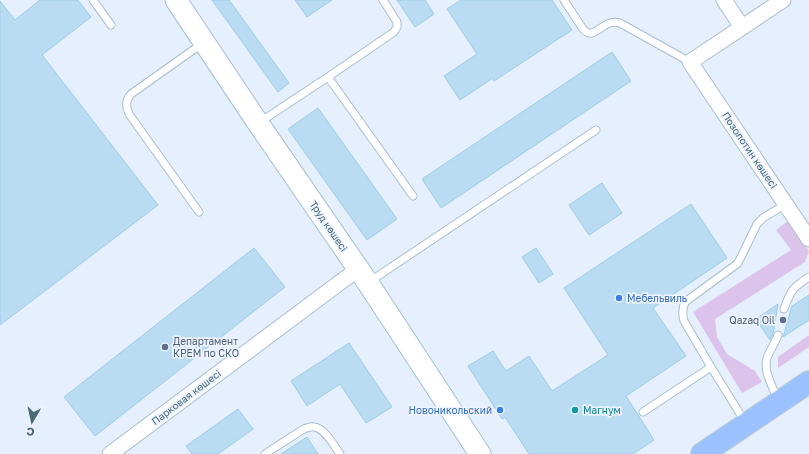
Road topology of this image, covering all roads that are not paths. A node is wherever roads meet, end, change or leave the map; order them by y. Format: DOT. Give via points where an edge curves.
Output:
graph roads {
  1 [pos="93,0"];
  2 [pos="176,0"];
  3 [pos="383,0"];
  4 [pos="564,0"];
  5 [pos="724,0"];
  6 [pos="783,0"];
  7 [pos="111,25"];
  8 [pos="742,27"];
  9 [pos="204,42"];
  10 [pos="690,62"];
  11 [pos="328,77"];
  12 [pos="258,123"];
  13 [pos="596,130"];
  14 [pos="413,196"];
  15 [pos="786,204"];
  16 [pos="199,212"];
  17 [pos="809,239"];
  18 [pos="363,276"];
  19 [pos="809,277"];
  20 [pos="784,308"];
  21 [pos="778,335"];
  22 [pos="711,367"];
  23 [pos="809,382"];
  24 [pos="779,402"];
  25 [pos="643,412"];
  26 [pos="746,424"];
  27 [pos="110,454"];
  28 [pos="265,454"];
  29 [pos="340,454"];
  30 [pos="480,454"];
  31 [pos="702,454"];
  1 -- 7 [label="lane"];
  2 -- 9 [label="street, Труд көшесі"];
  3 -- 11 [label="lane" via="397,22 394,32"];
  4 -- 10 [label="lane" via="585,32 592,33 610,23 620,23"];
  5 -- 8 [label="street"];
  6 -- 8 [label="street"];
  8 -- 10 [label="street"];
  9 -- 12 [label="street, Труд көшесі"];
  9 -- 16 [label="lane" via="131,94 126,104 129,114"];
  10 -- 15 [label="street, Позолотин көшесі"];
  11 -- 12 [label="lane"];
  11 -- 14 [label="lane"];
  12 -- 18 [label="street, Труд көшесі"];
  13 -- 18 [label="lane"];
  15 -- 17 [label="street, Позолотин көшесі"];
  15 -- 22 [label="lane" via="757,224 736,264 685,302 682,315 684,321"];
  18 -- 27 [label="street, Парковая көшесі"];
  18 -- 30 [label="street, Труд көшесі"];
  19 -- 20 [label="lane" via="795,287"];
  21 -- 24 [label="lane" via="766,366"];
  22 -- 25 [label="lane"];
  22 -- 26 [label="lane"];
  23 -- 24 [label="main road"];
  24 -- 26 [label="main road"];
  26 -- 31 [label="main road"];
  28 -- 29 [label="lane" via="302,430 314,426 325,433"];
}
